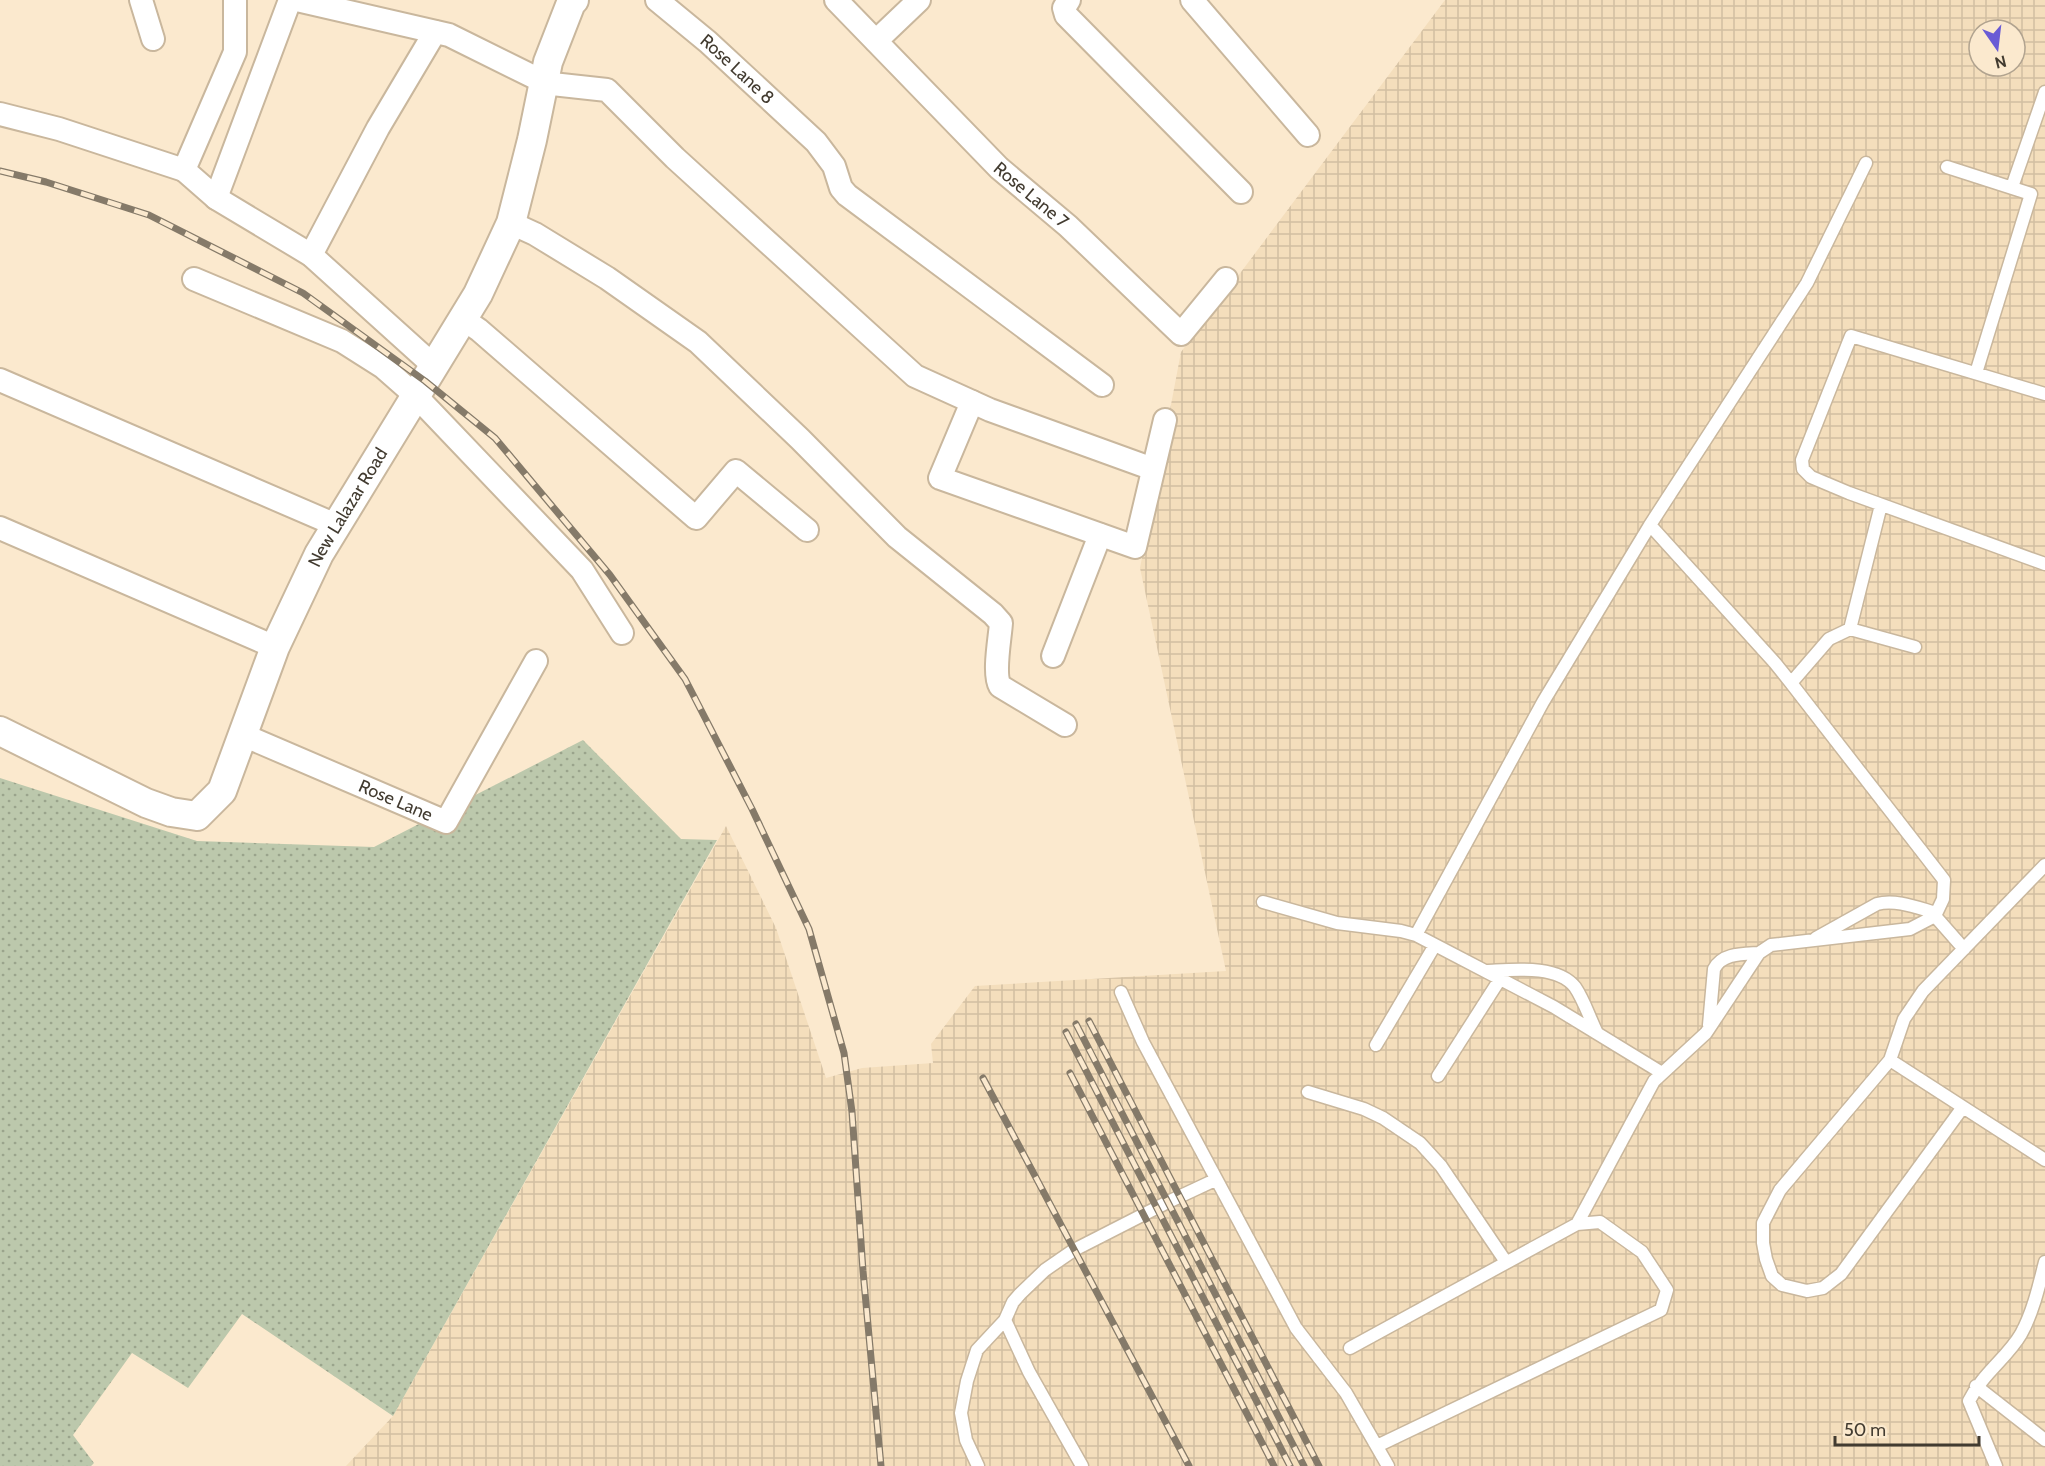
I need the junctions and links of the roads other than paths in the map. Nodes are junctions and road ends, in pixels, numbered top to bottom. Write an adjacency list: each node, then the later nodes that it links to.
1 (141, 0): 12 (street)
2 (235, 0): 20 (street)
3 (290, 0): 23 (street)
4 (297, 0): 11 (street)
5 (657, 0): 32 (street, Rose Lane 8)
6 (836, 0): 13 (street, Rose Lane 7)
7 (919, 0): 13 (street)
8 (1069, 0): 22 (street)
9 (1192, 0): 17 (street)
10 (571, 1): 14 (street, New Lalazar Road)
11 (435, 32): 14 (street); 25 (street)
12 (153, 39)
13 (876, 41): 27 (street, Rose Lane 7)
14 (543, 83): 24 (street, New Lalazar Road); 35 (street)
15 (2045, 92): 21 (lane)
16 (0, 114): 20 (street)
17 (1308, 135)
18 (1866, 163): 40 (lane)
19 (1947, 167): 21 (lane)
20 (184, 170): 23 (street)
21 (2012, 187): 30 (lane)
22 (1241, 192)
23 (216, 198): 25 (street)
24 (511, 223): 28 (street, New Lalazar Road); 52 (street)
25 (311, 255): 29 (street)
26 (194, 279): 34 (street)
27 (1226, 279)
28 (463, 319): 29 (street, New Lalazar Road); 42 (street)
29 (434, 366): 34 (street, New Lalazar Road)
30 (1976, 373): 33 (lane); 38 (lane)
31 (0, 380): 39 (street)
32 (1102, 385)
33 (2045, 394)
34 (416, 396): 39 (street, New Lalazar Road); 46 (street)
35 (972, 402): 37 (street); 43 (street)
36 (1165, 420): 37 (street)
37 (1153, 469): 43 (street)
38 (1881, 505): 44 (lane); 45 (lane)
39 (336, 525): 47 (street, New Lalazar Road)
40 (1650, 525): 51 (lane); 58 (lane)
41 (0, 528): 47 (street)
42 (807, 530)
43 (1101, 535): 49 (street)
44 (2045, 564)
45 (1850, 629): 48 (lane); 51 (lane)
46 (622, 633)
47 (275, 647): 54 (street, New Lalazar Road)
48 (1915, 647)
49 (1053, 656)
50 (536, 661): 54 (street, Rose Lane)
51 (1791, 683): 57 (lane)
52 (1065, 724)
53 (0, 731): 54 (street, New Lalazar Road)
54 (243, 735)
55 (2045, 865): 61 (lane)
56 (1263, 903): 58 (lane)
57 (1935, 914): 59 (lane); 59 (lane); 61 (lane)
58 (1416, 935): 60 (lane)
59 (1809, 941): 62 (lane)
60 (1435, 945): 63 (lane); 68 (lane)
61 (1964, 949): 69 (lane)
62 (1759, 953): 66 (lane); 66 (lane)
63 (1484, 971): 64 (lane); 67 (lane)
64 (1500, 979): 67 (lane); 71 (lane)
65 (1121, 992): 75 (lane)
66 (1709, 1029): 70 (lane)
67 (1598, 1034): 70 (lane)
68 (1376, 1045)
69 (1890, 1060): 73 (lane); 73 (lane)
70 (1662, 1073): 76 (lane)
71 (1438, 1076)
72 (1308, 1092): 77 (lane)
73 (1963, 1107): 74 (lane)
74 (2045, 1160)
75 (1215, 1180): 79 (lane); 83 (lane)
76 (1577, 1224): 77 (lane); 83 (lane)
77 (1506, 1262): 80 (lane)
78 (2045, 1262): 81 (lane)
79 (1005, 1320): 84 (lane); 85 (lane)
80 (1350, 1348)
81 (1976, 1386): 82 (lane); 87 (lane)
82 (2045, 1440)
83 (1377, 1446): 86 (lane)
84 (978, 1466)
85 (1082, 1466)
86 (1388, 1466)
87 (1996, 1466)

